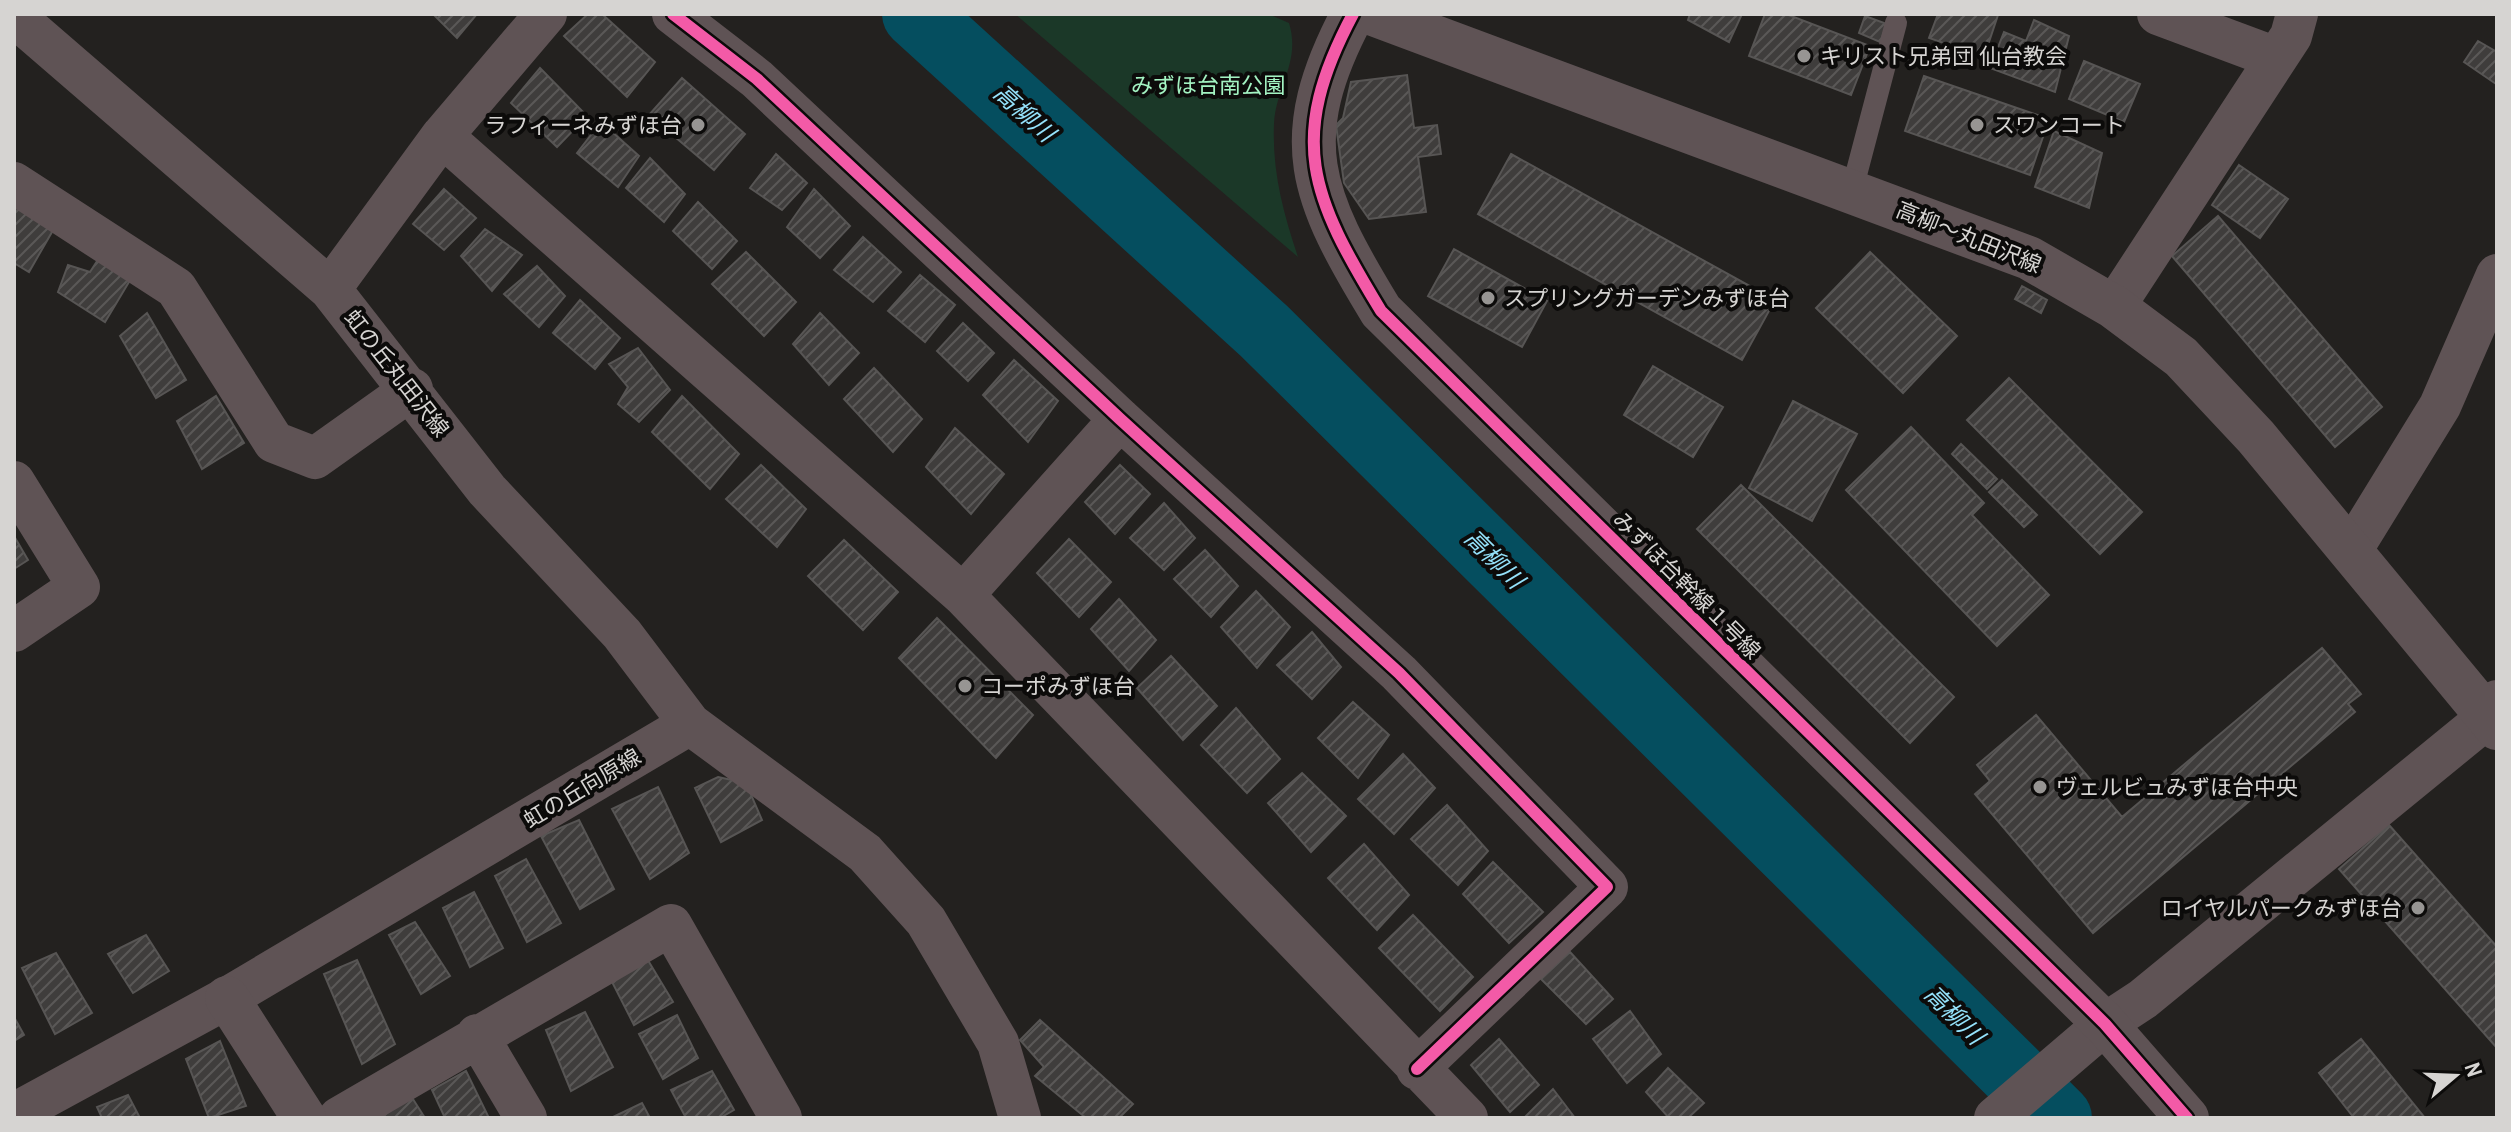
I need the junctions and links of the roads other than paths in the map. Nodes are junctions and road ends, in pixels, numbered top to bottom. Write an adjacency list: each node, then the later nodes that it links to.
1 (546, 14): 10 (street, 虹の丘丸田沢線)
2 (673, 14): 17 (street)
3 (1353, 14): 25 (street, みずほ台幹線１号線)
4 (1373, 14): 12 (street, 高柳～丸田沢線)
5 (2158, 14): 9 (street)
6 (2297, 14): 9 (street)
7 (14, 16): 14 (street)
8 (1896, 23): 12 (lane)
9 (2276, 58): 15 (street)
10 (442, 136): 14 (street, 虹の丘丸田沢線); 20 (street)
11 (14, 183): 16 (street)
12 (1852, 190): 15 (street, 高柳～丸田沢線)
13 (2497, 275): 19 (street)
14 (330, 289): 16 (street, 虹の丘丸田沢線)
15 (2114, 307): 19 (street, 高柳～丸田沢線)
16 (412, 389): 23 (street, 虹の丘丸田沢線)
17 (1120, 419): 20 (street); 27 (street)
18 (14, 482): 21 (street)
19 (2352, 549): 22 (street, 高柳～丸田沢線)
20 (963, 595): 27 (street)
21 (14, 631)
22 (2494, 715): 25 (street)
23 (690, 724): 24 (street, 虹の丘向原線); 33 (street)
24 (227, 998): 28 (street, 虹の丘向原線); 29 (street)
25 (2105, 1024): 35 (street); 36 (street, みずほ台幹線１号線)
26 (477, 1035): 30 (street); 31 (street); 32 (street)
27 (1417, 1069): 34 (street)
28 (14, 1114)
29 (304, 1118)
30 (339, 1118)
31 (526, 1118)
32 (781, 1118)
33 (1020, 1118)
34 (1467, 1118)
35 (1995, 1118)
36 (2187, 1118)

